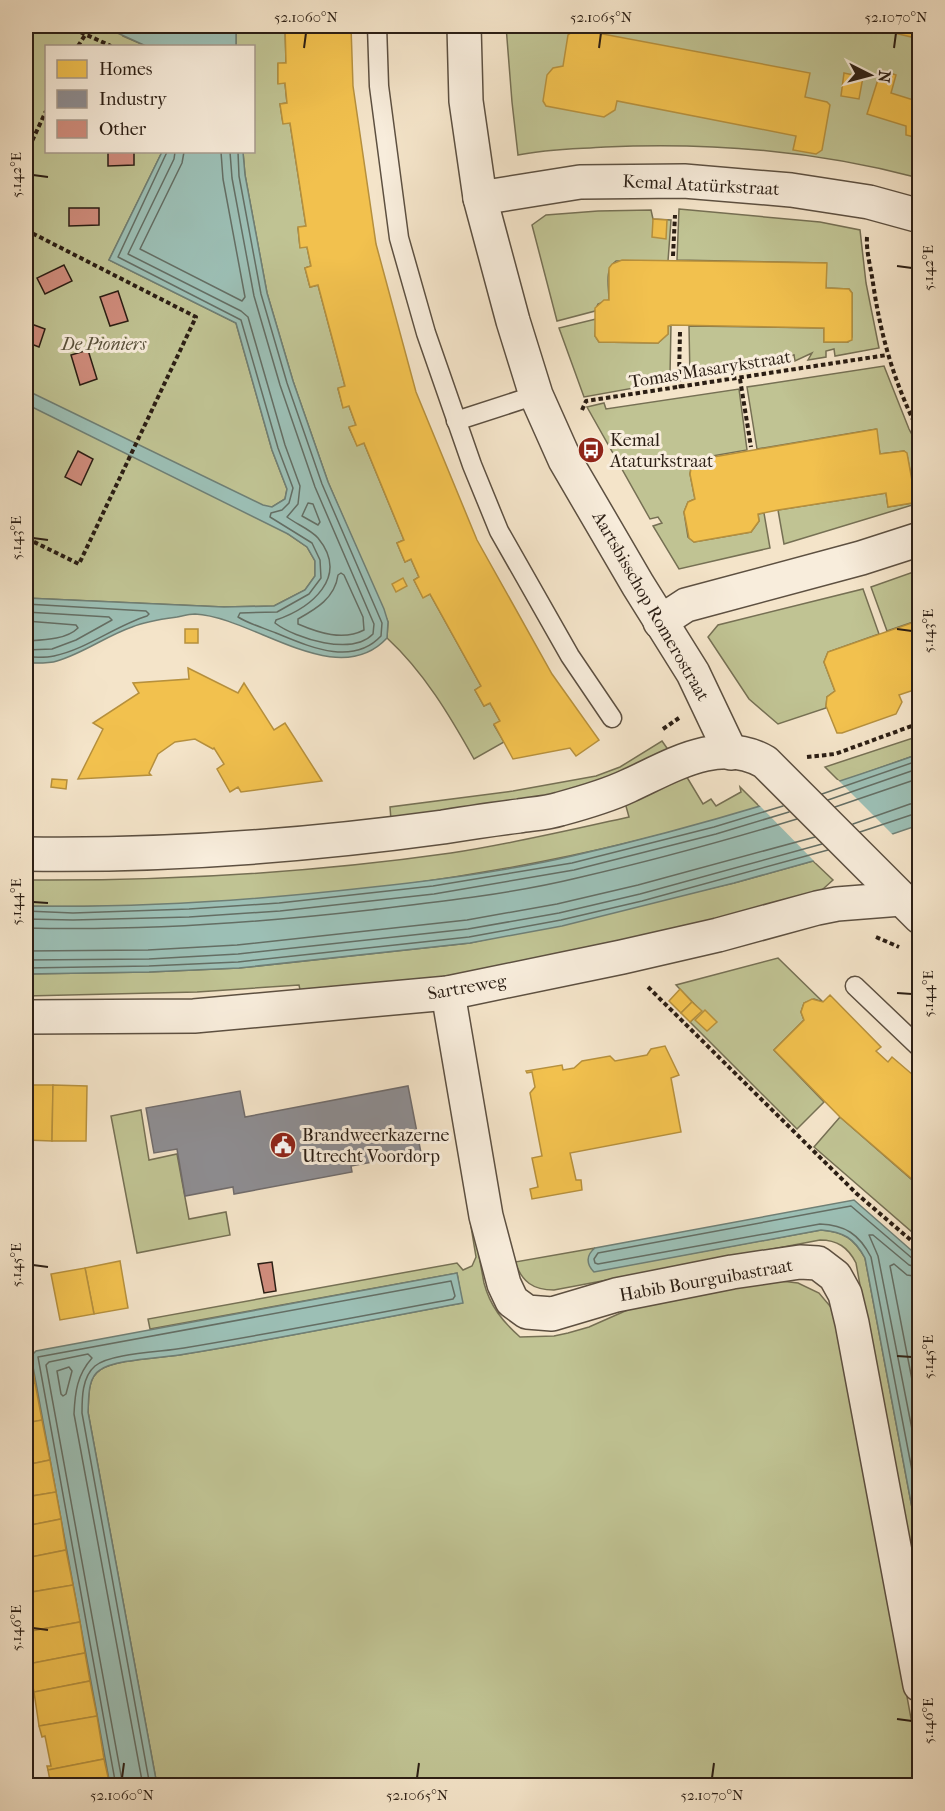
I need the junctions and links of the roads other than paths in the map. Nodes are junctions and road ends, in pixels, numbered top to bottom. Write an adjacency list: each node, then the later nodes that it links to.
1 (377, 26): 6 (lane)
2 (464, 26): 3 (street, Aartsbisschop Romerostraat)
3 (480, 198): 4 (street, Kemal Atatürkstraat); 5 (street, Aartsbisschop Romerostraat)
4 (920, 216)
5 (536, 394): 6 (lane); 8 (street, Aartsbisschop Romerostraat)
6 (456, 421): 9 (lane)
7 (920, 540): 8 (street)
8 (660, 621): 10 (street, Aartsbisschop Romerostraat)
9 (612, 718)
10 (731, 753): 11 (street); 12 (street)
11 (26, 854)
12 (910, 908): 14 (street, Sartreweg)
13 (855, 986): 18 (lane)
14 (448, 993): 16 (street, Sartreweg); 19 (street, Habib Bourguibastraat)
15 (26, 1003): 16 (street)
16 (288, 1008): 17 (street, Sartreweg)
17 (26, 1017)
18 (920, 1048)
19 (920, 1685)

